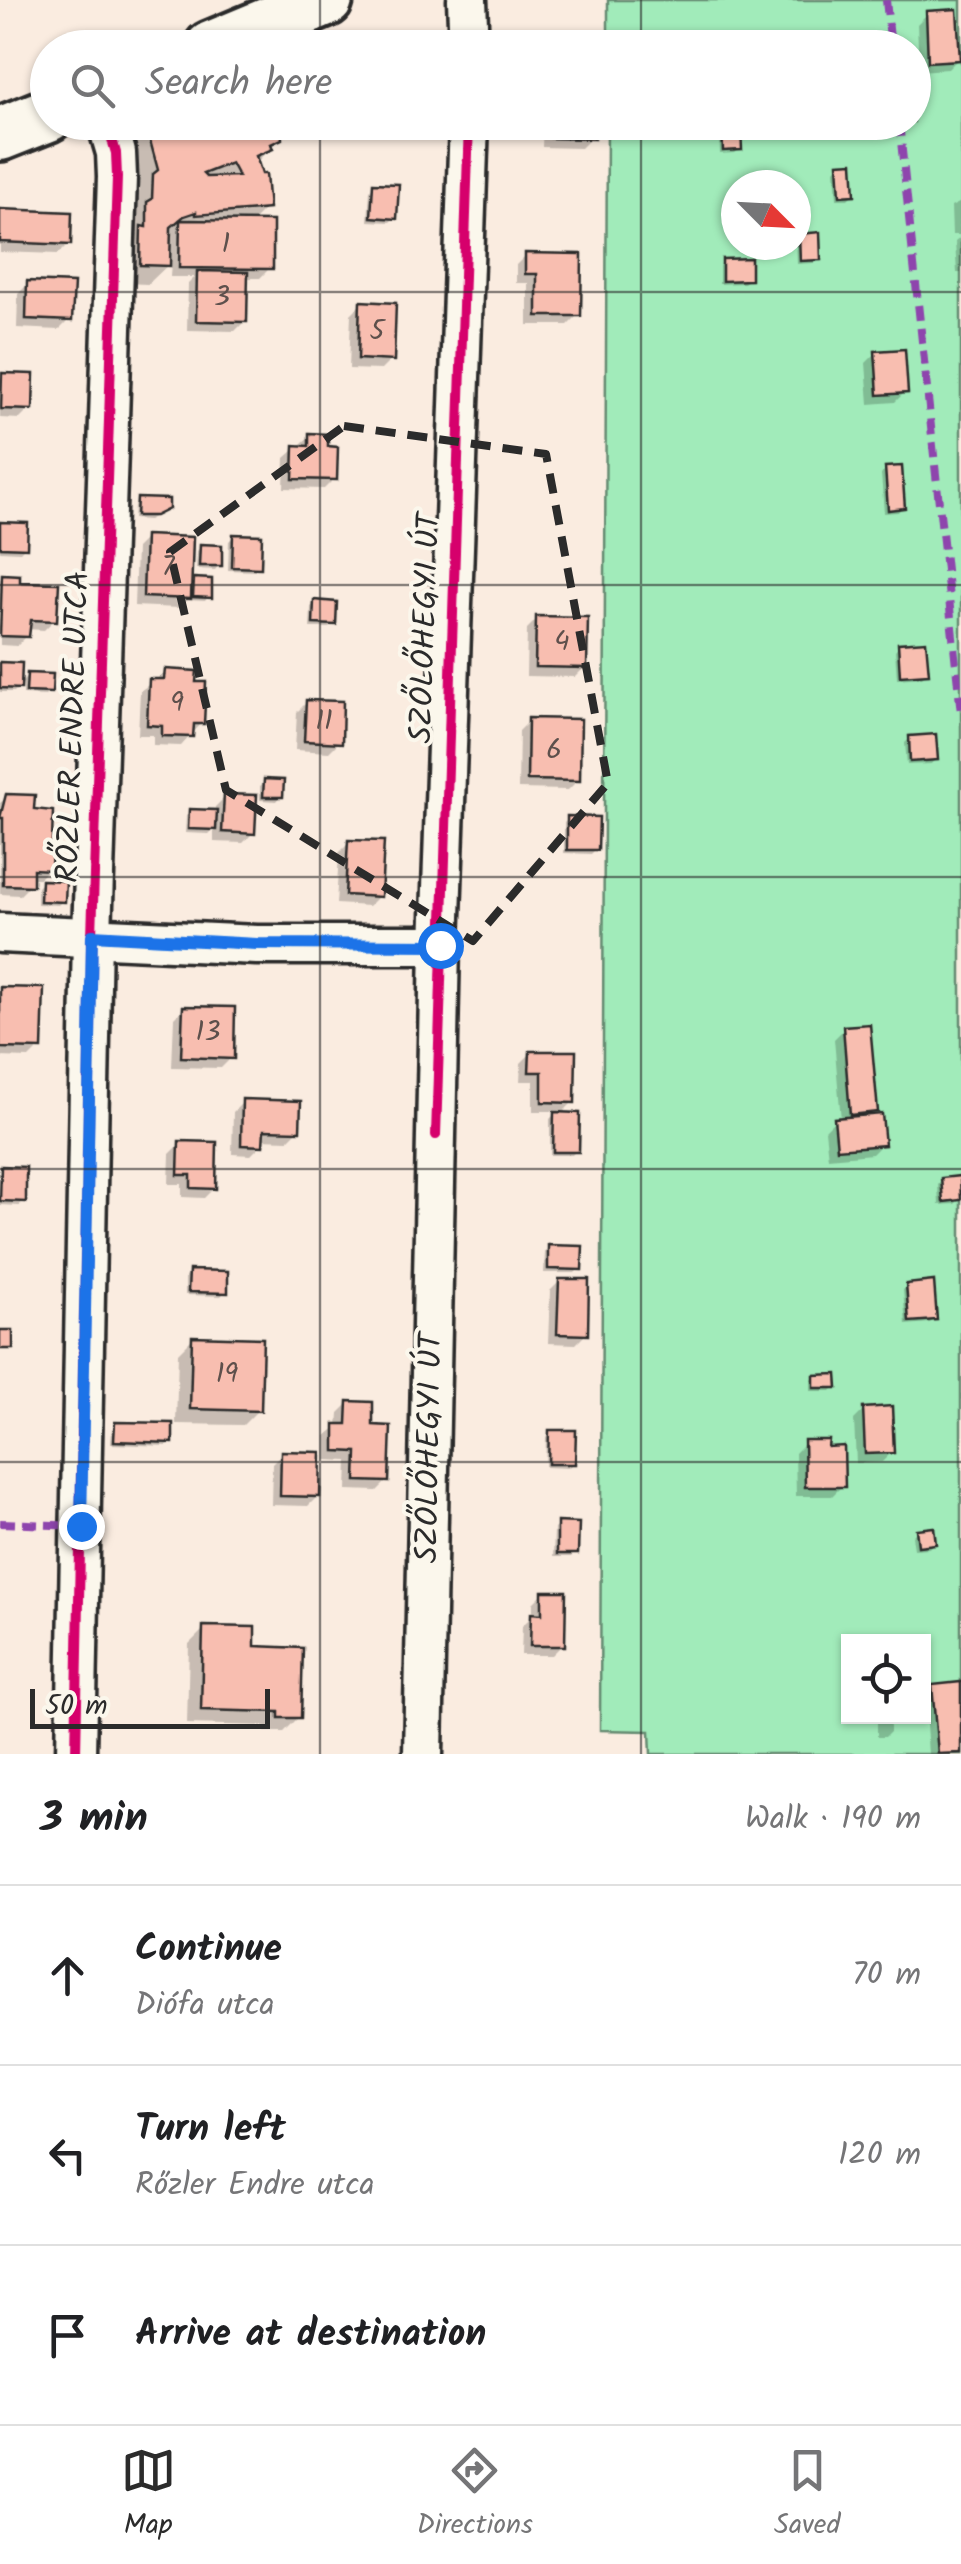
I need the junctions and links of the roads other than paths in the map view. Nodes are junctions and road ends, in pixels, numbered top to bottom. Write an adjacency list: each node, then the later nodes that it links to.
1 (326, 0): 3 (main road)
2 (467, 0): 4 (street)
3 (254, 30)
4 (468, 30)
5 (30, 122): 6 (main road)
6 (0, 134)
7 (112, 140): 10 (street, RŐZLER ENDRE UTCA)
8 (468, 140): 11 (street, SZŐLŐHEGYI ÚT)
9 (0, 933): 10 (street)
10 (92, 935): 11 (street); 12 (street, RŐZLER ENDRE UTCA)
11 (440, 945): 13 (street, SZŐLŐHEGYI ÚT)
12 (76, 1754)
13 (424, 1754)

